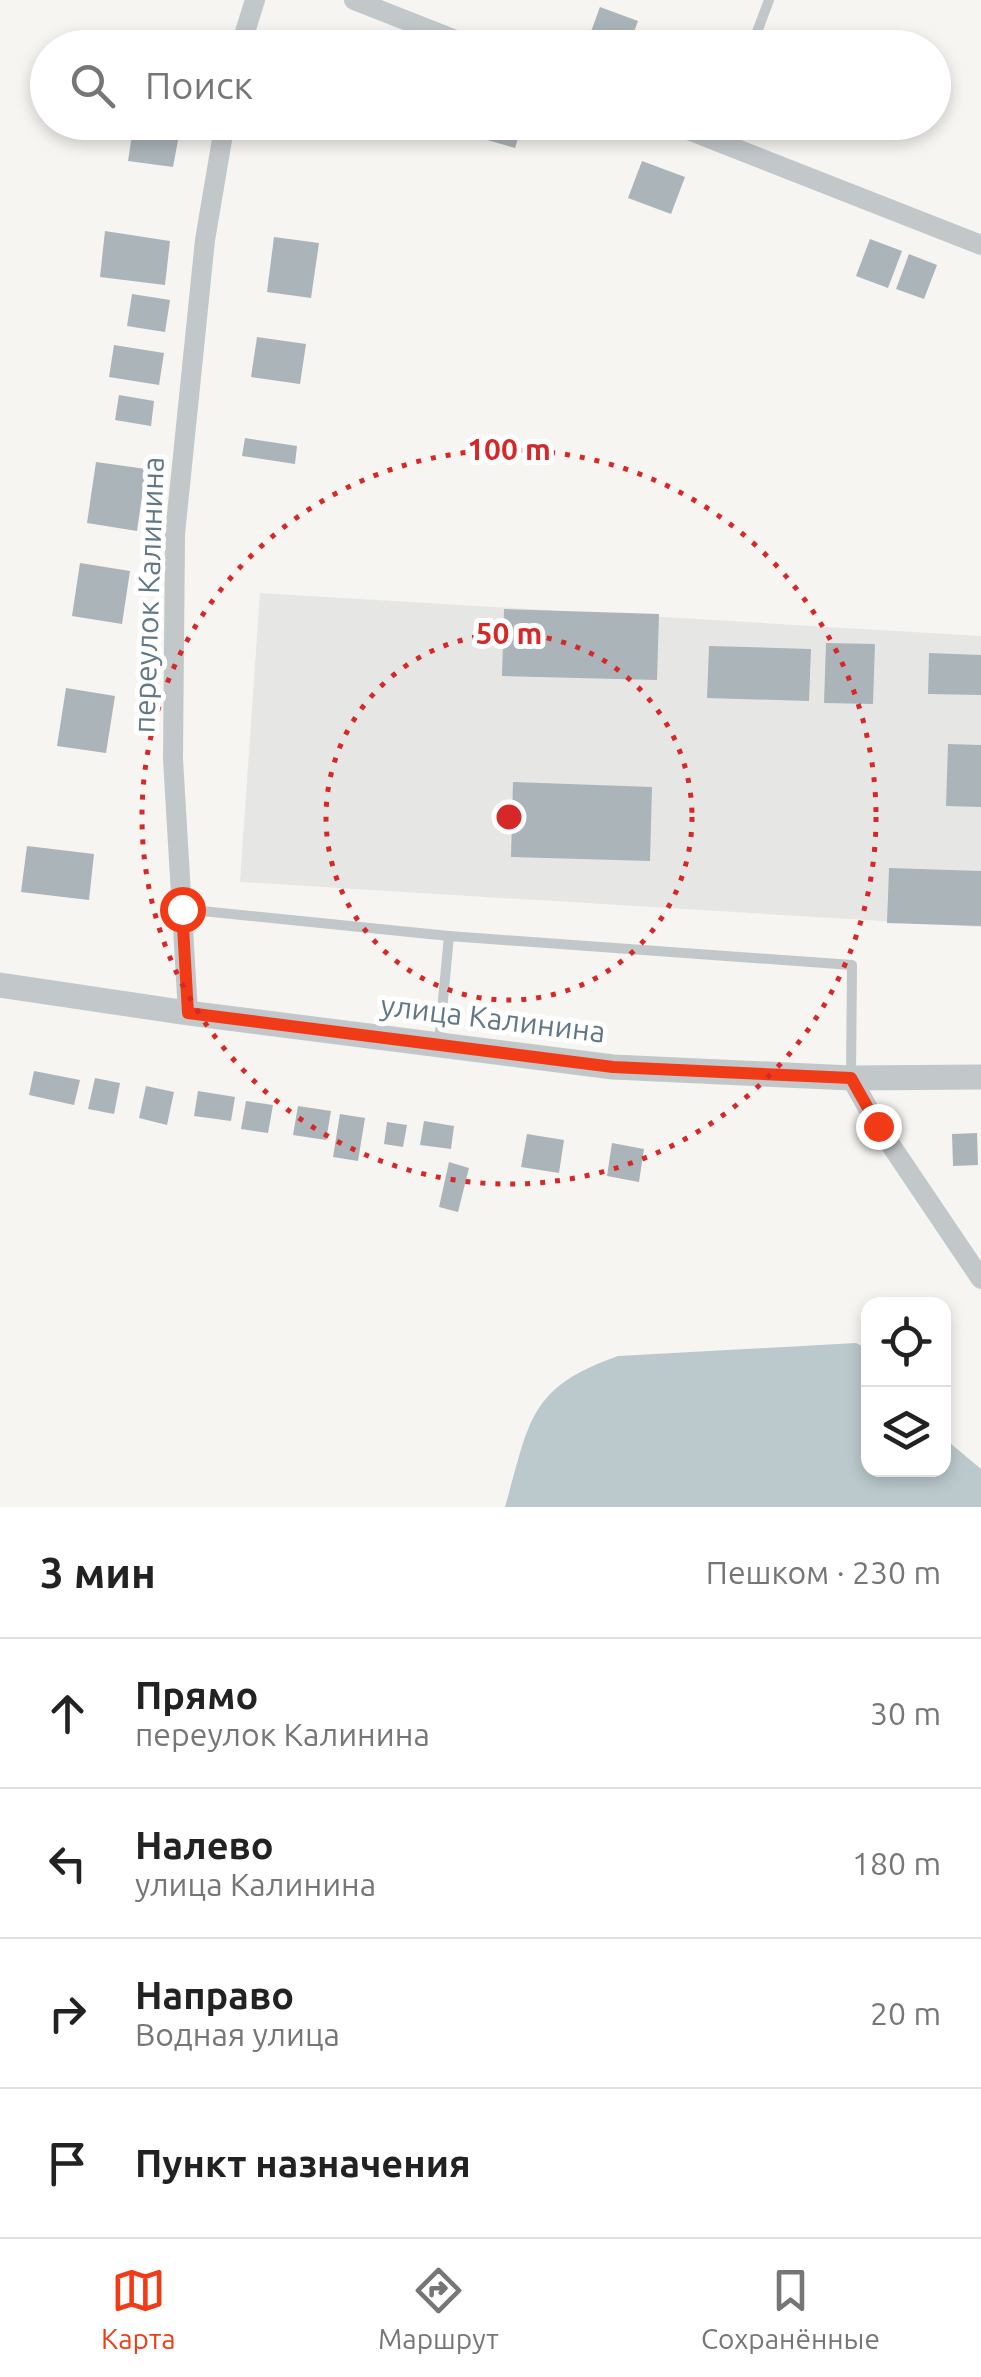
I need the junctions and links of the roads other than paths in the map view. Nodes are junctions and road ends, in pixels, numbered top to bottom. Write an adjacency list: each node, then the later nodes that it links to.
1 (255, 0): 4 (street)
2 (354, 0): 5 (street)
3 (768, 0): 6 (lane)
4 (246, 30)
5 (430, 30)
6 (757, 30)
7 (221, 140): 10 (street, переулок Калинина)
8 (738, 140): 9 (street)
9 (981, 245)
10 (182, 909): 11 (lane); 13 (street, переулок Калинина)
11 (448, 936): 14 (lane); 15 (lane)
12 (0, 985): 13 (street, улица Калинина)
13 (188, 1013): 14 (street, улица Калинина)
14 (439, 1045): 15 (street, улица Калинина)
15 (851, 1078): 16 (street, улица Калинина); 17 (street)
16 (981, 1078)
17 (981, 1279)

